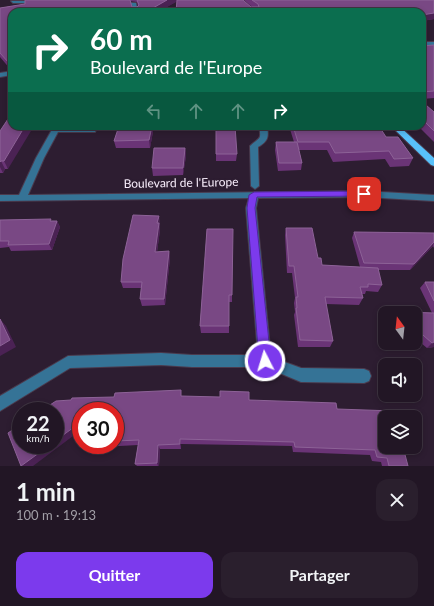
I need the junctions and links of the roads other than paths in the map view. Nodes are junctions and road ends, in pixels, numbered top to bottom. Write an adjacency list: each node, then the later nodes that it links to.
1 (15, 1): 2 (street)
2 (45, 2)
3 (114, 2): 4 (street)
4 (135, 8)
5 (56, 130): 11 (street)
6 (264, 130): 9 (street)
7 (399, 130): 8 (main road)
8 (434, 163)
9 (254, 190): 11 (street, Boulevard de l'Europe); 12 (street, Boulevard de l'Europe); 13 (street)
10 (0, 198): 11 (street, Boulevard de l'Europe)
11 (22, 198)
12 (434, 198)
13 (265, 361): 14 (street); 15 (street)
14 (364, 376)
15 (0, 404)

